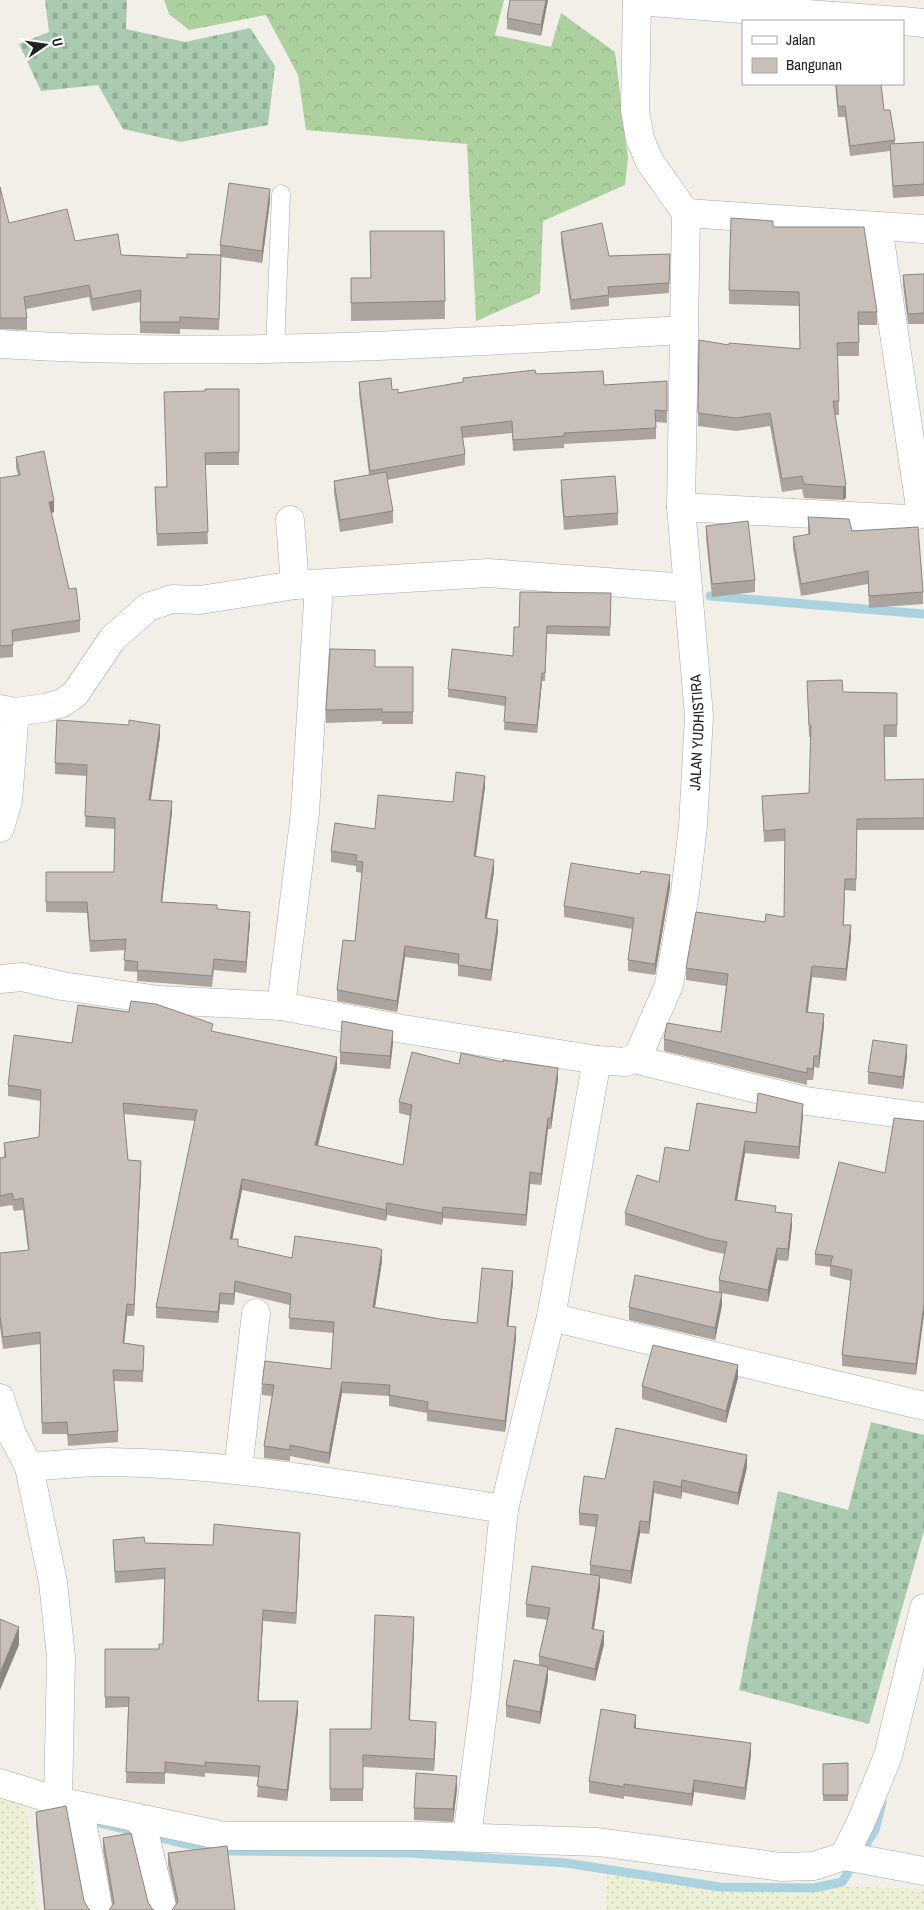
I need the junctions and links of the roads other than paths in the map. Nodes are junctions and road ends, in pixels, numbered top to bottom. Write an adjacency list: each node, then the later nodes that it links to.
1 (638, 1): 2 (street); 6 (street)
2 (888, 20)
3 (904, 21): 4 (street)
4 (924, 23)
5 (282, 194): 11 (lane)
6 (686, 213): 7 (street); 9 (street, JALAN YUDHISTIRA)
7 (878, 226): 8 (street); 12 (street)
8 (924, 229)
9 (683, 330): 11 (street); 12 (street, JALAN YUDHISTIRA)
10 (0, 344): 11 (street)
11 (275, 350)
12 (681, 507): 15 (street, JALAN YUDHISTIRA)
13 (290, 520): 14 (street)
14 (307, 584): 15 (street); 16 (street); 19 (street)
15 (687, 588): 21 (street, JALAN YUDHISTIRA)
16 (8, 711): 17 (street)
17 (0, 828)
18 (0, 979): 19 (street)
19 (281, 1006): 20 (street)
20 (597, 1060): 21 (street); 24 (street)
21 (633, 1060): 22 (street)
22 (924, 1117)
23 (256, 1313): 28 (street)
24 (551, 1317): 26 (street); 29 (street)
25 (0, 1398): 27 (street)
26 (924, 1406)
27 (29, 1467): 28 (street); 32 (street)
28 (238, 1470): 29 (street)
29 (504, 1509): 34 (street)
30 (924, 1608): 35 (street)
31 (0, 1783): 32 (street)
32 (68, 1804): 33 (street); 37 (street)
33 (140, 1818): 34 (street); 38 (street)
34 (467, 1837): 35 (street)
35 (844, 1856): 36 (street)
36 (924, 1871)
37 (99, 1910)
38 (163, 1910)

